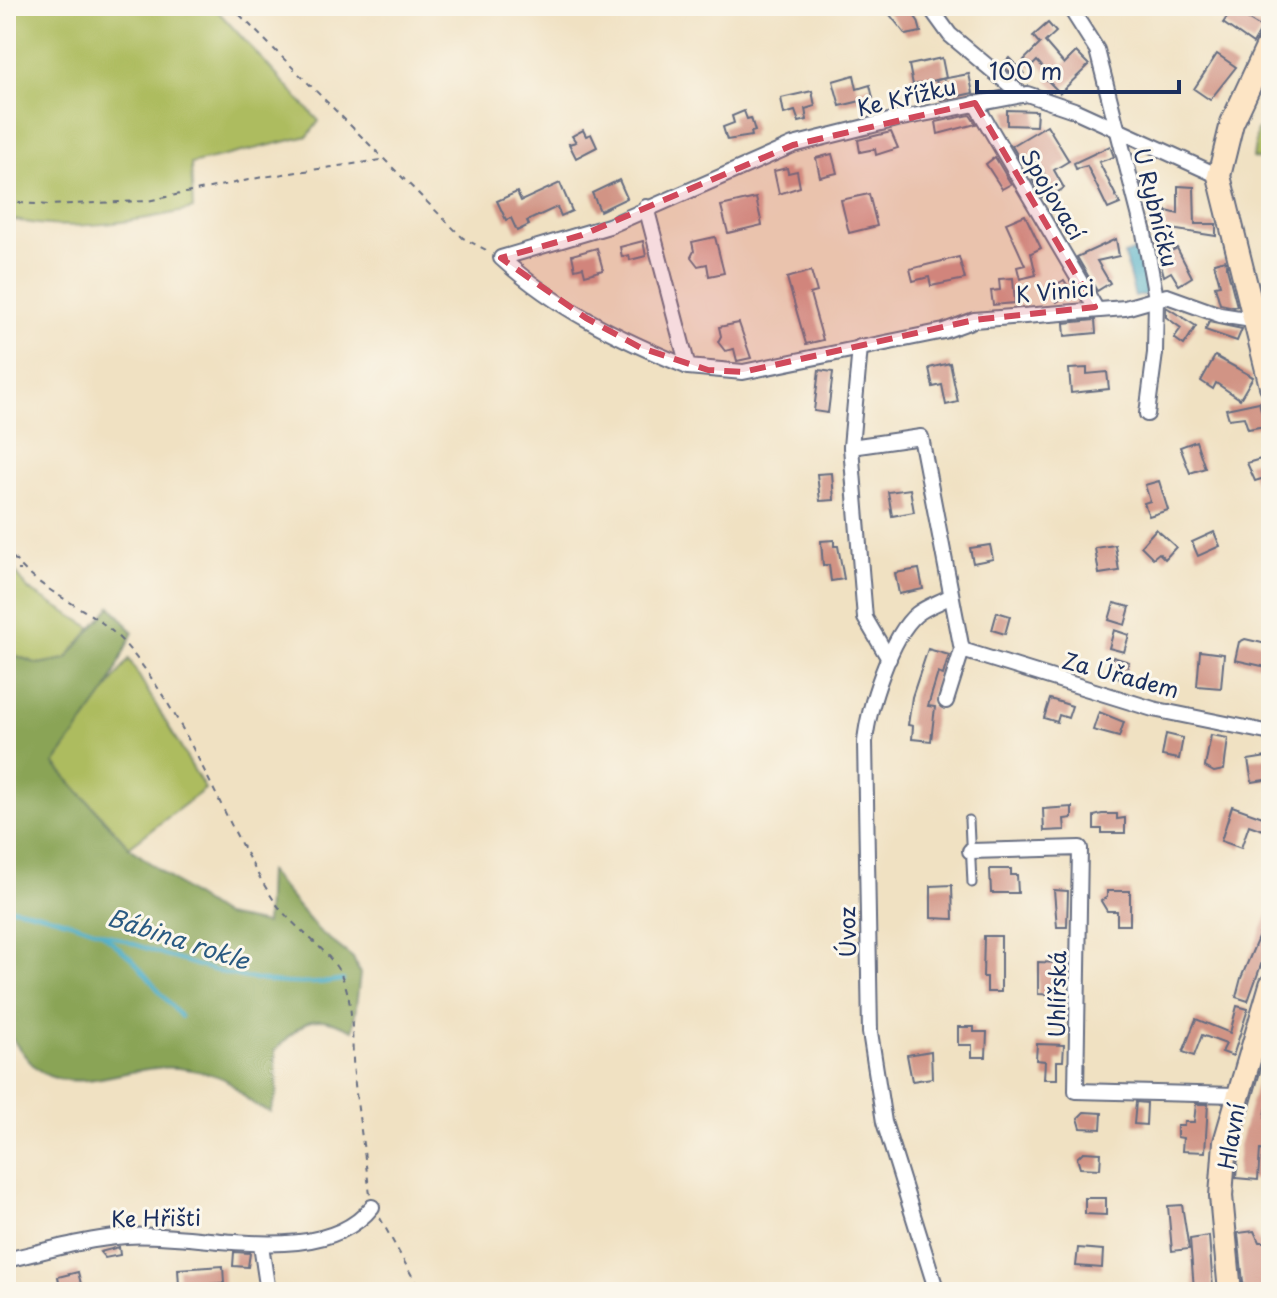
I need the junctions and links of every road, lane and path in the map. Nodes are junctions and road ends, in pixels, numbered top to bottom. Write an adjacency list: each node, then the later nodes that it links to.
1 (231, 6): 8 (path)
2 (929, 6): 5 (street)
3 (1069, 6): 7 (street, U Rybníčku)
4 (1271, 39): 9 (street)
5 (1022, 95): 6 (street, Ke Křížku); 7 (street, Ke Křížku)
6 (975, 103): 11 (street, Ke Křížku); 14 (street, Spojovací)
7 (1114, 127): 9 (street, Ke Křížku); 13 (street, U Rybníčku)
8 (381, 160): 10 (path); 12 (path)
9 (1219, 176): 15 (street)
10 (6, 202)
11 (646, 207): 12 (street, Ke Křížku); 17 (street)
12 (501, 258): 17 (street)
13 (1156, 298): 14 (street, K Vinici); 15 (street, K Vinici); 19 (street, U Rybníčku)
14 (1095, 307): 16 (street, K Vinici)
15 (1252, 320): 18 (street)
16 (860, 347): 17 (street); 20 (street)
17 (688, 367)
18 (1271, 386)
19 (1147, 414)
20 (851, 447): 24 (street); 26 (street)
21 (6, 548): 22 (path)
22 (21, 569): 23 (path); 34 (path)
23 (6, 570)
24 (951, 596): 25 (street); 26 (street, Úvoz)
25 (962, 650): 27 (street); 28 (street, Za Úřadem)
26 (889, 659): 39 (street, Úvoz)
27 (946, 701)
28 (1271, 733)
29 (969, 820): 30 (lane)
30 (970, 851): 31 (lane); 33 (street, Uhlířská)
31 (972, 883)
32 (1271, 985): 33 (street, Hlavní)
33 (1236, 1095): 40 (street, Hlavní)
34 (372, 1207): 35 (street, Ke Hřišti); 38 (path)
35 (261, 1245): 36 (street, Ke Hřišti); 37 (street)
36 (6, 1260)
37 (268, 1292)
38 (421, 1292)
39 (937, 1292)
40 (1230, 1292)

